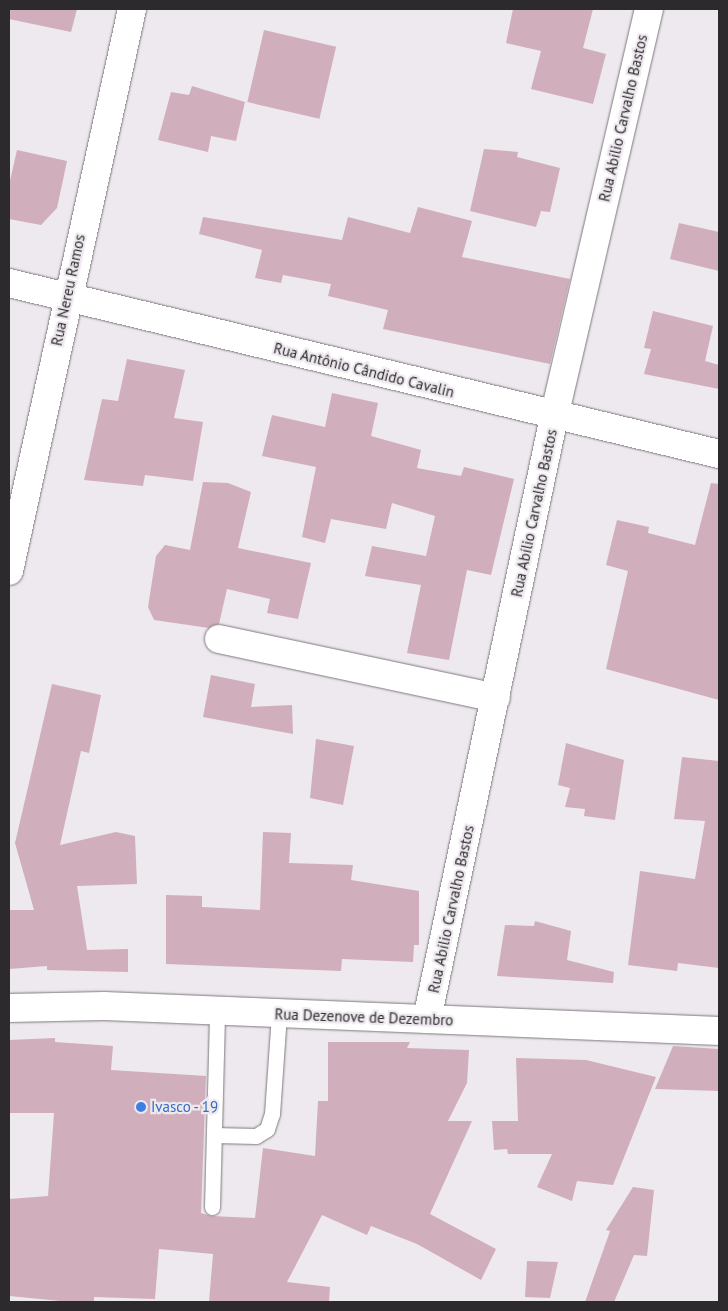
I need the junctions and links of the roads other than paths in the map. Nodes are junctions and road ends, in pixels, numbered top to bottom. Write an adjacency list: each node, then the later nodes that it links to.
1 (132, 9): 4 (street, Rua Nereu Ramos)
2 (649, 9): 5 (street, Rua Abílio Carvalho Bastos)
3 (9, 283): 4 (street, Rua Antônio Cândido Cavalin)
4 (66, 297): 5 (street, Rua Antônio Cândido Cavalin); 7 (street, Rua Nereu Ramos)
5 (554, 417): 6 (street, Rua Antônio Cândido Cavalin); 9 (street, Rua Abílio Carvalho Bastos)
6 (719, 454)
7 (9, 571)
8 (219, 639): 9 (street)
9 (496, 698): 13 (street, Rua Abílio Carvalho Bastos)
10 (9, 1008): 11 (street, Rua Dezenove de Dezembro)
11 (217, 1011): 12 (street, Rua Dezenove de Dezembro); 15 (lane)
12 (279, 1014): 13 (street, Rua Dezenove de Dezembro); 15 (lane)
13 (427, 1019): 14 (street, Rua Dezenove de Dezembro)
14 (719, 1031)
15 (214, 1134): 16 (lane)
16 (212, 1207)

